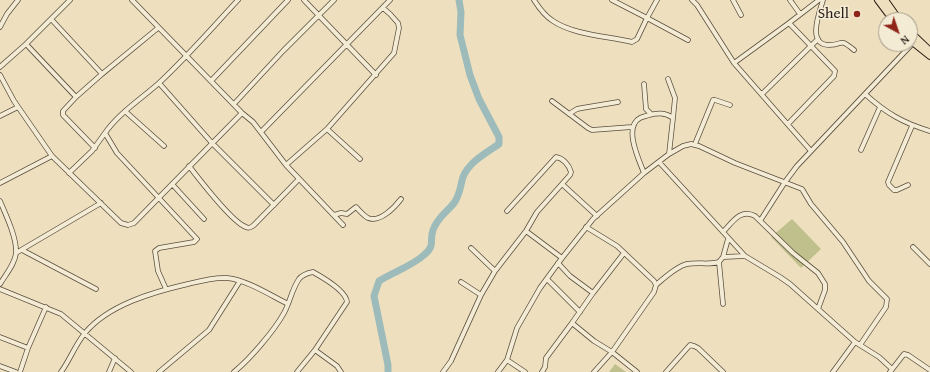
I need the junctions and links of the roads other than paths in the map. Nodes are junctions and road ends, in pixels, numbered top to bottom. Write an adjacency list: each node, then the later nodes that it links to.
1 (17, 0): 30 (street)
2 (70, 0): 28 (street)
3 (132, 0): 20 (street)
4 (140, 0): 20 (street)
5 (238, 0): 42 (street)
6 (288, 0): 50 (street)
7 (304, 0): 25 (street)
8 (334, 0): 25 (street)
9 (390, 0): 21 (street)
10 (534, 0): 27 (street)
11 (612, 0): 27 (street)
12 (657, 0): 27 (street)
13 (692, 0): 44 (street)
14 (733, 0): 26 (street)
15 (790, 0): 24 (street)
16 (819, 0): 24 (street)
17 (823, 0): 32 (street)
18 (878, 0): 22 (highway)
19 (885, 0): 23 (highway)
20 (136, 4): 31 (street)
21 (383, 8): 35 (street); 48 (street)
22 (887, 12)
23 (893, 12)
24 (800, 14): 29 (street)
25 (318, 15): 35 (street); 58 (street)
26 (741, 15)
27 (647, 18): 33 (street)
28 (51, 20): 34 (street); 47 (street)
29 (790, 23): 38 (street); 44 (street)
30 (0, 27)
31 (158, 28): 42 (street); 47 (street)
32 (818, 39): 38 (street); 39 (street)
33 (688, 40)
34 (26, 44): 45 (street); 55 (street)
35 (347, 44): 48 (street); 73 (street)
36 (918, 44): 40 (highway)
37 (918, 45): 43 (highway)
38 (811, 46): 53 (street); 68 (street)
39 (854, 50)
40 (930, 51)
41 (903, 52): 54 (street)
42 (186, 56): 50 (street); 51 (street)
43 (930, 56)
44 (734, 63): 53 (street)
45 (0, 67)
46 (0, 74): 60 (street)
47 (102, 74): 55 (street)
48 (376, 75): 71 (street)
49 (668, 79): 67 (street)
50 (211, 81): 58 (street)
51 (159, 83): 62 (street); 75 (street)
52 (644, 84): 65 (street)
53 (762, 94): 68 (street)
54 (865, 94): 61 (street); 80 (street)
55 (76, 97): 78 (street)
56 (552, 101): 64 (street)
57 (618, 102): 64 (street)
58 (234, 104): 63 (street)
59 (730, 105): 76 (street)
60 (18, 107): 66 (street); 82 (street)
61 (880, 107): 69 (street); 79 (street)
62 (126, 112): 74 (street); 77 (street)
63 (242, 113): 73 (street); 75 (street)
64 (570, 114): 70 (street)
65 (651, 114): 67 (street); 70 (street)
66 (0, 116)
67 (672, 118): 81 (street)
68 (788, 124): 80 (street)
69 (912, 126): 72 (street); 94 (street)
70 (632, 127): 88 (street)
71 (327, 129): 83 (street); 85 (street)
72 (930, 131)
73 (262, 132): 85 (street)
74 (105, 133): 78 (street); 95 (street)
75 (212, 143): 86 (street); 99 (street)
76 (695, 144): 81 (street); 90 (street)
77 (164, 146)
78 (95, 148): 87 (street)
79 (861, 150)
80 (811, 151): 90 (street)
81 (670, 154): 84 (street)
82 (52, 156): 87 (street); 91 (street)
83 (360, 159)
84 (659, 162): 88 (street); 108 (street)
85 (286, 165): 89 (street)
86 (189, 166): 92 (street); 99 (street)
87 (69, 173): 98 (street)
88 (644, 173): 102 (street)
89 (300, 179): 99 (street); 101 (street)
90 (785, 182): 104 (street); 140 (street)
91 (0, 183)
92 (172, 184): 95 (street); 103 (street)
93 (562, 184): 100 (street); 102 (street); 107 (street)
94 (908, 185)
95 (158, 198): 98 (street); 129 (street)
96 (401, 199): 101 (street)
97 (0, 201): 114 (street)
98 (101, 203): 112 (street)
99 (274, 204)
100 (507, 211)
101 (334, 215): 105 (street)
102 (596, 216): 106 (street)
103 (204, 219)
104 (760, 221): 108 (street); 135 (street)
105 (343, 225)
106 (586, 228): 113 (street); 117 (street)
107 (526, 230): 117 (street); 121 (street)
108 (723, 232): 109 (street)
109 (728, 238): 115 (street); 116 (street)
110 (913, 246): 120 (street)
111 (471, 248): 121 (street)
112 (22, 250): 114 (street); 128 (street)
113 (624, 252): 126 (street); 130 (street)
114 (16, 253): 125 (street)
115 (745, 256): 116 (street); 135 (street)
116 (722, 257): 118 (street)
117 (562, 258): 119 (street)
118 (719, 262): 126 (street); 133 (street)
119 (558, 263): 122 (street); 130 (street)
120 (930, 264)
121 (496, 270): 131 (street)
122 (547, 279): 136 (street); 145 (street)
123 (240, 281): 129 (street); 132 (street); 154 (street)
124 (461, 282): 131 (street)
125 (0, 284)
126 (656, 285): 143 (street)
127 (0, 289): 134 (street)
128 (96, 290)
129 (166, 290): 138 (street)
130 (593, 293): 136 (street)
131 (481, 295): 158 (street)
132 (288, 304): 142 (street); 155 (street)
133 (723, 304)
134 (46, 306): 138 (street); 141 (street)
135 (818, 309): 140 (street)
136 (580, 312): 137 (street)
137 (572, 323): 143 (street); 161 (street)
138 (85, 333): 144 (street); 151 (street)
139 (0, 337): 141 (street)
140 (858, 344): 148 (street); 166 (street)
141 (28, 348): 150 (street)
142 (315, 350): 156 (street); 157 (street)
143 (612, 352): 162 (street); 163 (street)
144 (115, 358): 152 (street); 153 (street)
145 (507, 360): 159 (street); 160 (street)
146 (0, 366): 149 (street)
147 (930, 370): 148 (street)
148 (891, 371)
149 (16, 372)
150 (20, 372)
151 (60, 372)
152 (109, 372)
153 (131, 372)
154 (159, 372)
155 (234, 372)
156 (297, 372)
157 (341, 372)
158 (444, 372)
159 (498, 372)
160 (525, 372)
161 (542, 372)
162 (594, 372)
163 (637, 372)
164 (666, 372): 165 (street)
165 (723, 372)
166 (832, 372)

